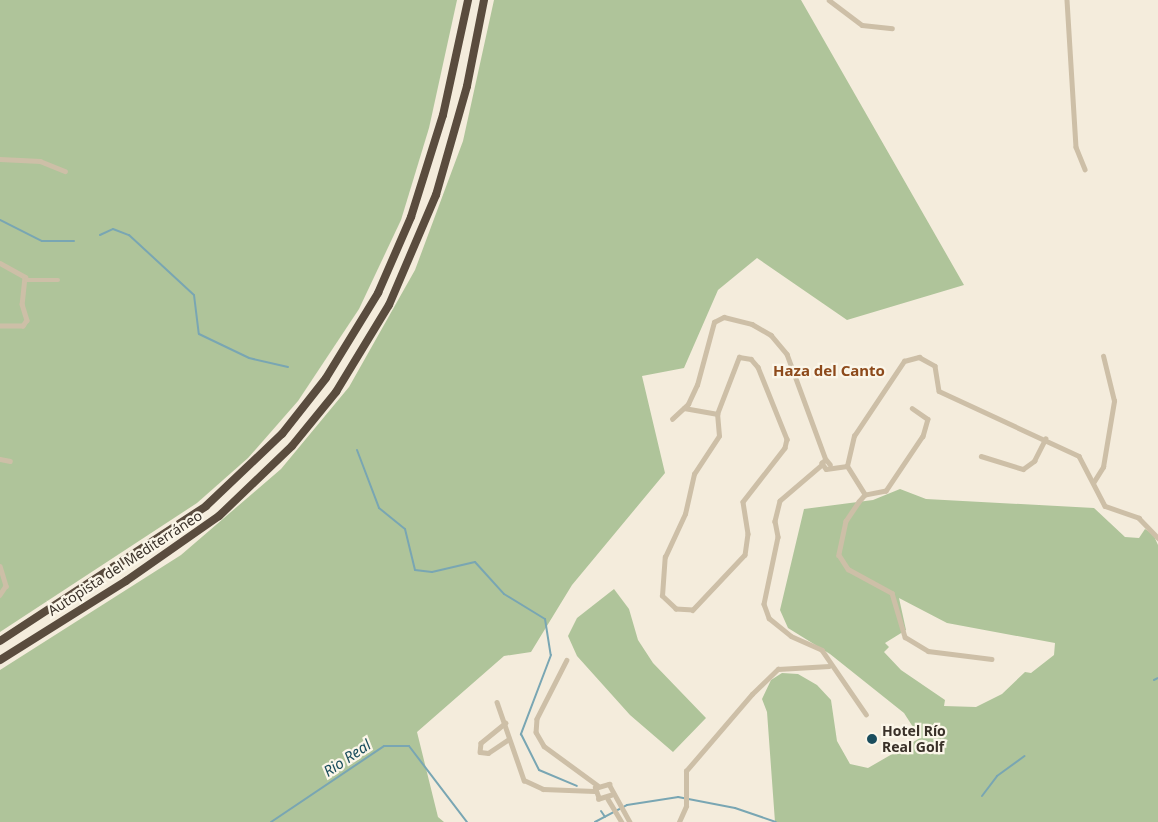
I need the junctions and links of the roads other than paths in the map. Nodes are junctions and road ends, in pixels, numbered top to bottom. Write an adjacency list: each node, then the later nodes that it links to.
1 (463, 0): 9 (highway)
2 (468, 0): 9 (highway, Autopista del Mediterráneo)
3 (484, 0): 8 (highway, Autopista del Mediterráneo)
4 (489, 0): 8 (highway)
5 (829, 0): 7 (street)
6 (1067, 0): 11 (street)
7 (892, 28)
8 (466, 86): 37 (highway, Autopista del Mediterráneo)
9 (443, 115): 35 (highway, Autopista del Mediterráneo)
10 (0, 159): 12 (street)
11 (1084, 169)
12 (65, 171)
13 (0, 263): 14 (street)
14 (26, 280): 15 (street); 16 (street)
15 (58, 280)
16 (0, 326)
17 (1103, 356): 30 (street)
18 (684, 408): 20 (street); 21 (street); 25 (street)
19 (912, 408): 31 (street)
20 (717, 414): 20 (street)
21 (672, 419)
22 (1045, 438): 23 (street); 29 (street); 30 (street)
23 (981, 456)
24 (0, 459): 26 (street)
25 (826, 460): 27 (street); 28 (street)
26 (10, 461)
27 (822, 465): 28 (street); 39 (street)
28 (830, 466): 29 (street)
29 (847, 466): 31 (street)
30 (1093, 483): 32 (street)
31 (864, 495): 36 (street)
32 (1158, 538)
33 (0, 566): 34 (street)
34 (0, 595)
35 (0, 641)
36 (990, 659)
37 (0, 660)
38 (567, 660): 44 (street)
39 (829, 666): 41 (street); 49 (street)
40 (497, 702): 42 (street)
41 (866, 714)
42 (506, 723): 43 (street); 43 (street)
43 (509, 739): 45 (street)
44 (597, 785): 45 (street); 46 (street)
45 (594, 791): 46 (street)
46 (610, 797): 47 (street); 48 (street)
47 (622, 821)
48 (630, 822)
49 (679, 822)

